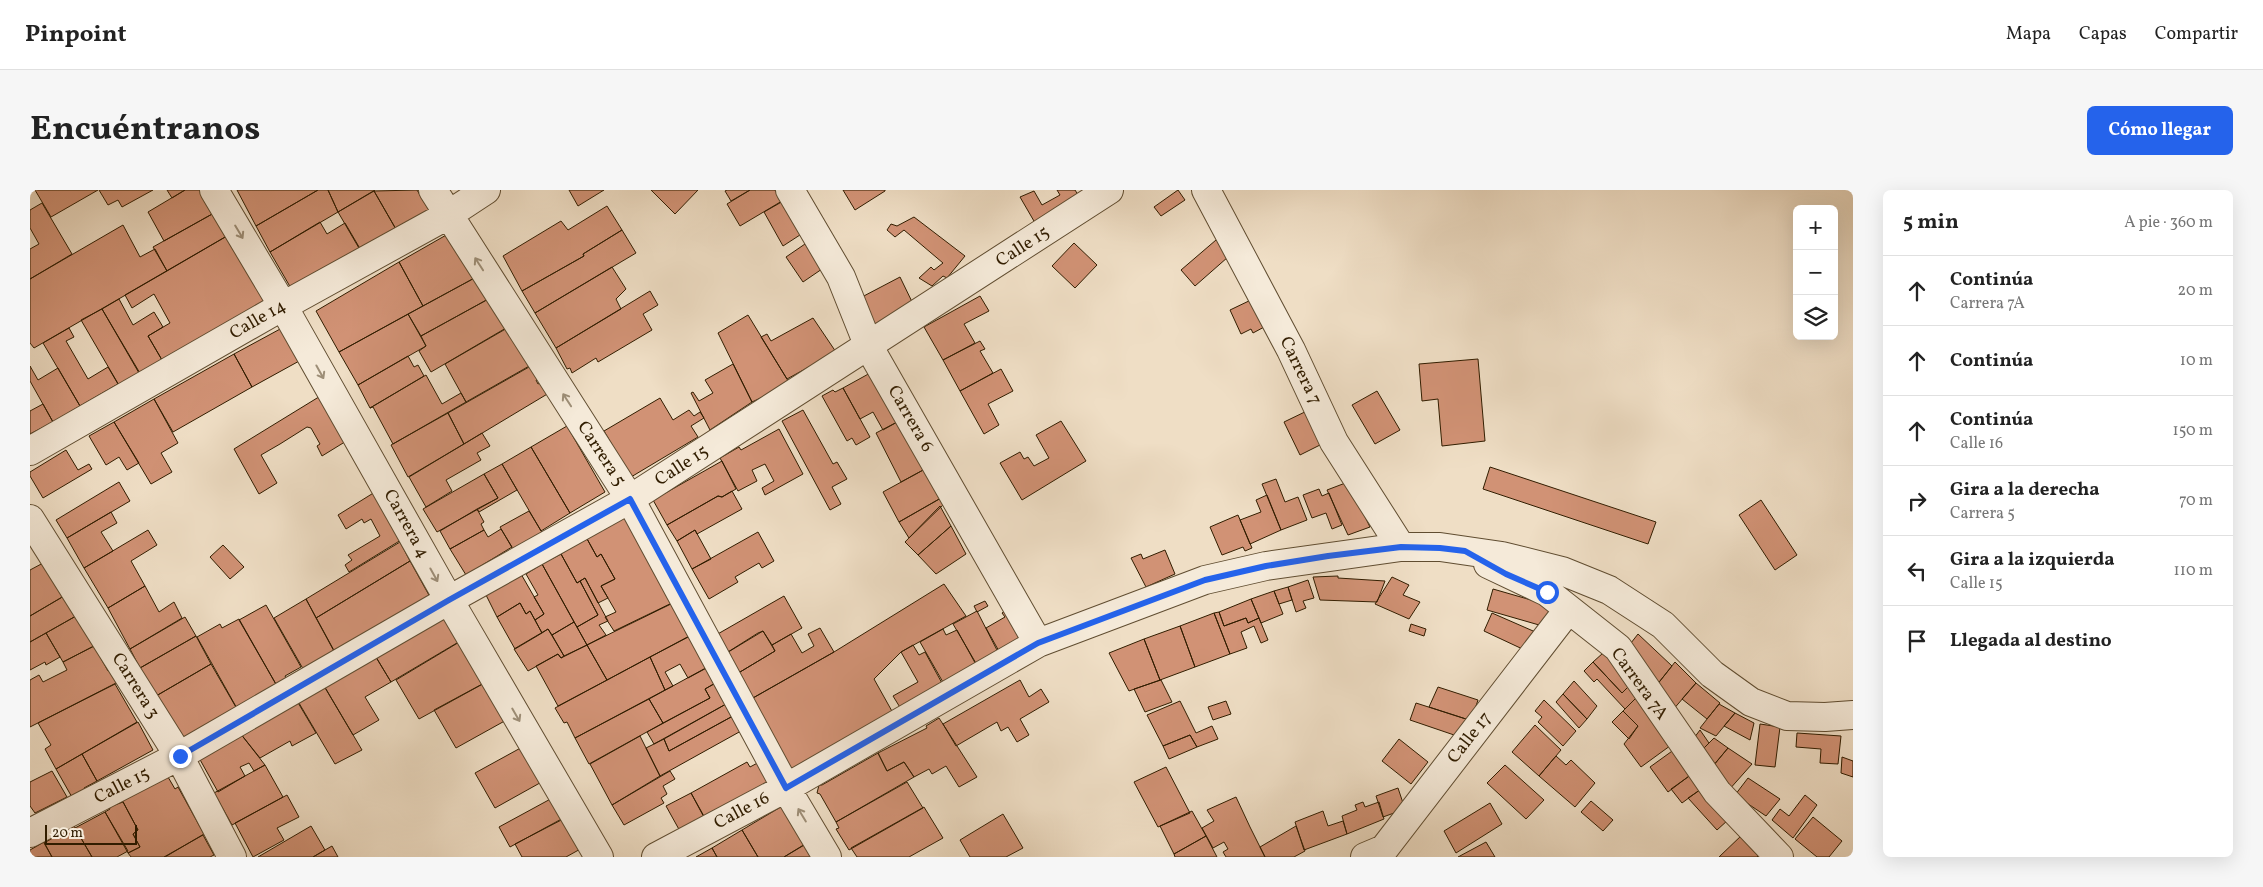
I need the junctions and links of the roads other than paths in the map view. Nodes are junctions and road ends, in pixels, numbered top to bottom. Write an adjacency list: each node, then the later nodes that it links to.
1 (214, 190): 8 (street, Carrera 4, one-way to 8)
2 (433, 190): 7 (street, Carrera 5)
3 (486, 190): 7 (street, Calle 14)
4 (790, 190): 9 (street, Carrera 6)
5 (1110, 190): 9 (street, Calle 15)
6 (1206, 190): 13 (street, Carrera 7)
7 (448, 215): 8 (street, Calle 14); 11 (street, Carrera 5, one-way to 7)
8 (283, 306): 10 (street, Calle 14); 15 (street, Carrera 4, one-way to 15)
9 (869, 347): 11 (street, Calle 15); 17 (street, Carrera 6)
10 (30, 451)
11 (630, 499): 15 (street, Calle 15); 20 (street, Carrera 5)
12 (30, 519): 19 (street, Carrera 3)
13 (1401, 547): 14 (street, Calle 16); 17 (street, Calle 16)
14 (1453, 549): 16 (street, Carrera 7A); 18 (street, Calle 16)
15 (449, 600): 19 (street, Calle 15); 24 (street, Carrera 4, one-way to 24)
16 (1568, 610): 22 (street, Calle 17); 27 (street, Carrera 7A)
17 (1038, 643): 20 (street, Calle 16)
18 (1853, 715)
19 (180, 756): 21 (street, Calle 15); 23 (street, Carrera 3)
20 (786, 788): 25 (street, Calle 16); 26 (street, Carrera 5, one-way to 20)
21 (30, 833)
22 (1380, 854)
23 (232, 857)
24 (599, 857)
25 (656, 857)
26 (827, 857)
27 (1780, 857)

